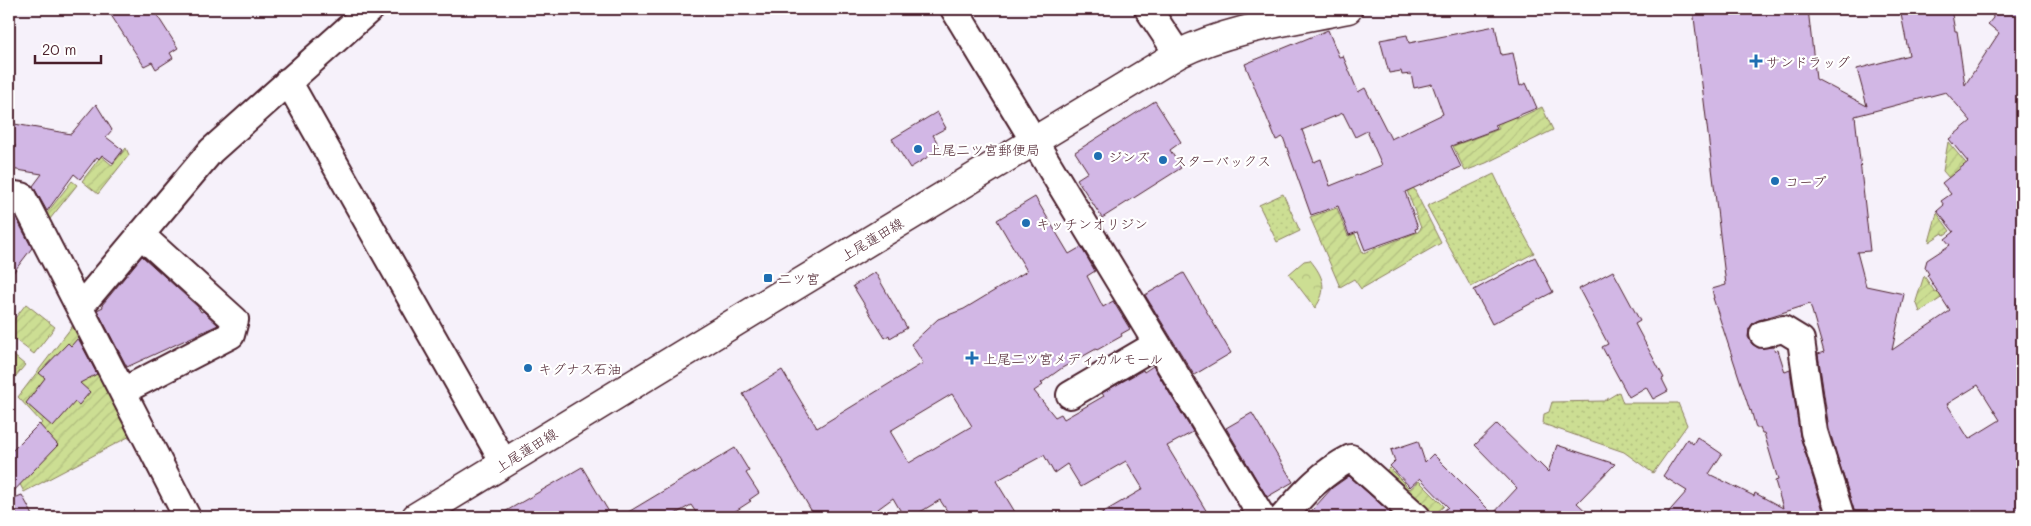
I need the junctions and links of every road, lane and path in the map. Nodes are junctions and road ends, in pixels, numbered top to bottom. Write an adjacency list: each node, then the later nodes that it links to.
1 (370, 9): 6 (street)
2 (954, 9): 7 (street)
3 (1148, 9): 5 (street)
4 (1348, 9): 5 (main road, 上尾蓮田線)
5 (1178, 54): 7 (main road, 上尾蓮田線)
6 (288, 81): 9 (street); 15 (street)
7 (1035, 142): 12 (street); 15 (main road, 上尾蓮田線)
8 (9, 194): 10 (street)
9 (140, 234): 10 (street); 13 (street)
10 (80, 307): 13 (street)
11 (1763, 334): 21 (street)
12 (1157, 344): 14 (street); 18 (street)
13 (123, 391): 16 (street)
14 (1070, 395)
15 (504, 463): 17 (main road, 上尾蓮田線)
16 (187, 517)
17 (416, 517)
18 (1262, 517)
19 (1283, 517): 20 (street)
20 (1417, 517)
21 (1841, 517)

